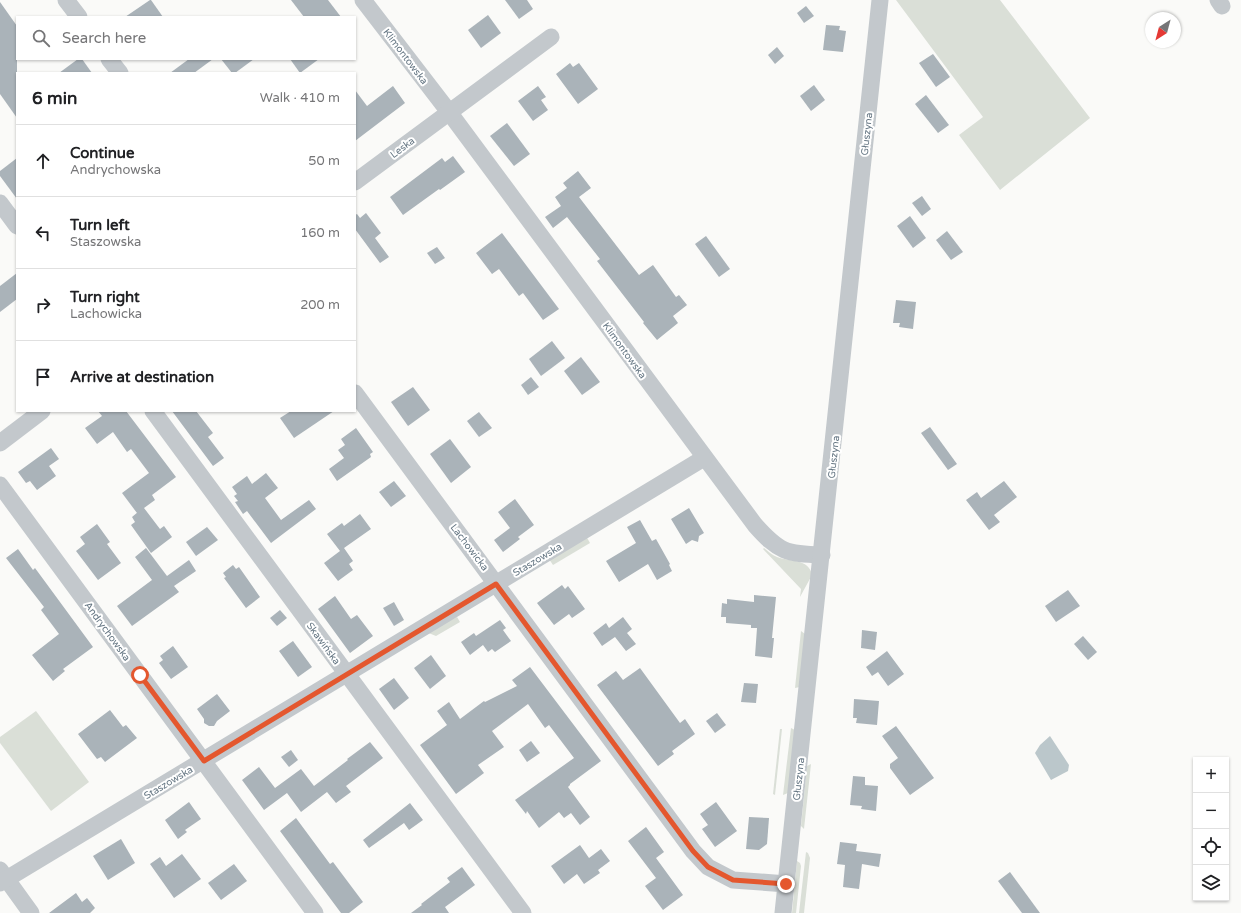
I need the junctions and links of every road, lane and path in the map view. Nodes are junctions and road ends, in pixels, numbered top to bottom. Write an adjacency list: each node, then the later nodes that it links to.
1 (66, 0): 4 (street)
2 (363, 0): 8 (street, Klimontowska)
3 (880, 0): 18 (street, Głuszyna)
4 (77, 16)
5 (551, 37): 8 (street)
6 (110, 60): 7 (street)
7 (119, 72)
8 (449, 112): 9 (street, Leska); 16 (street, Klimontowska)
9 (356, 181)
10 (0, 203): 11 (street)
11 (16, 225)
12 (356, 394): 19 (street, Lachowicka)
13 (41, 412): 15 (street)
14 (154, 412): 20 (street, Skawińska)
15 (0, 443)
16 (704, 458): 18 (street, Klimontowska); 19 (street, Staszowska)
17 (0, 485): 21 (street, Andrychowska)
18 (822, 555): 23 (street, Głuszyna)
19 (496, 584): 20 (street, Staszowska); 23 (street, Lachowicka)
20 (347, 674): 21 (street, Staszowska); 26 (street, Skawińska)
21 (204, 761): 22 (street, Staszowska); 25 (street, Andrychowska)
22 (2, 877): 24 (street)
23 (786, 884): 27 (street, Głuszyna)
24 (32, 913)
25 (315, 913)
26 (522, 913)
27 (784, 913)

